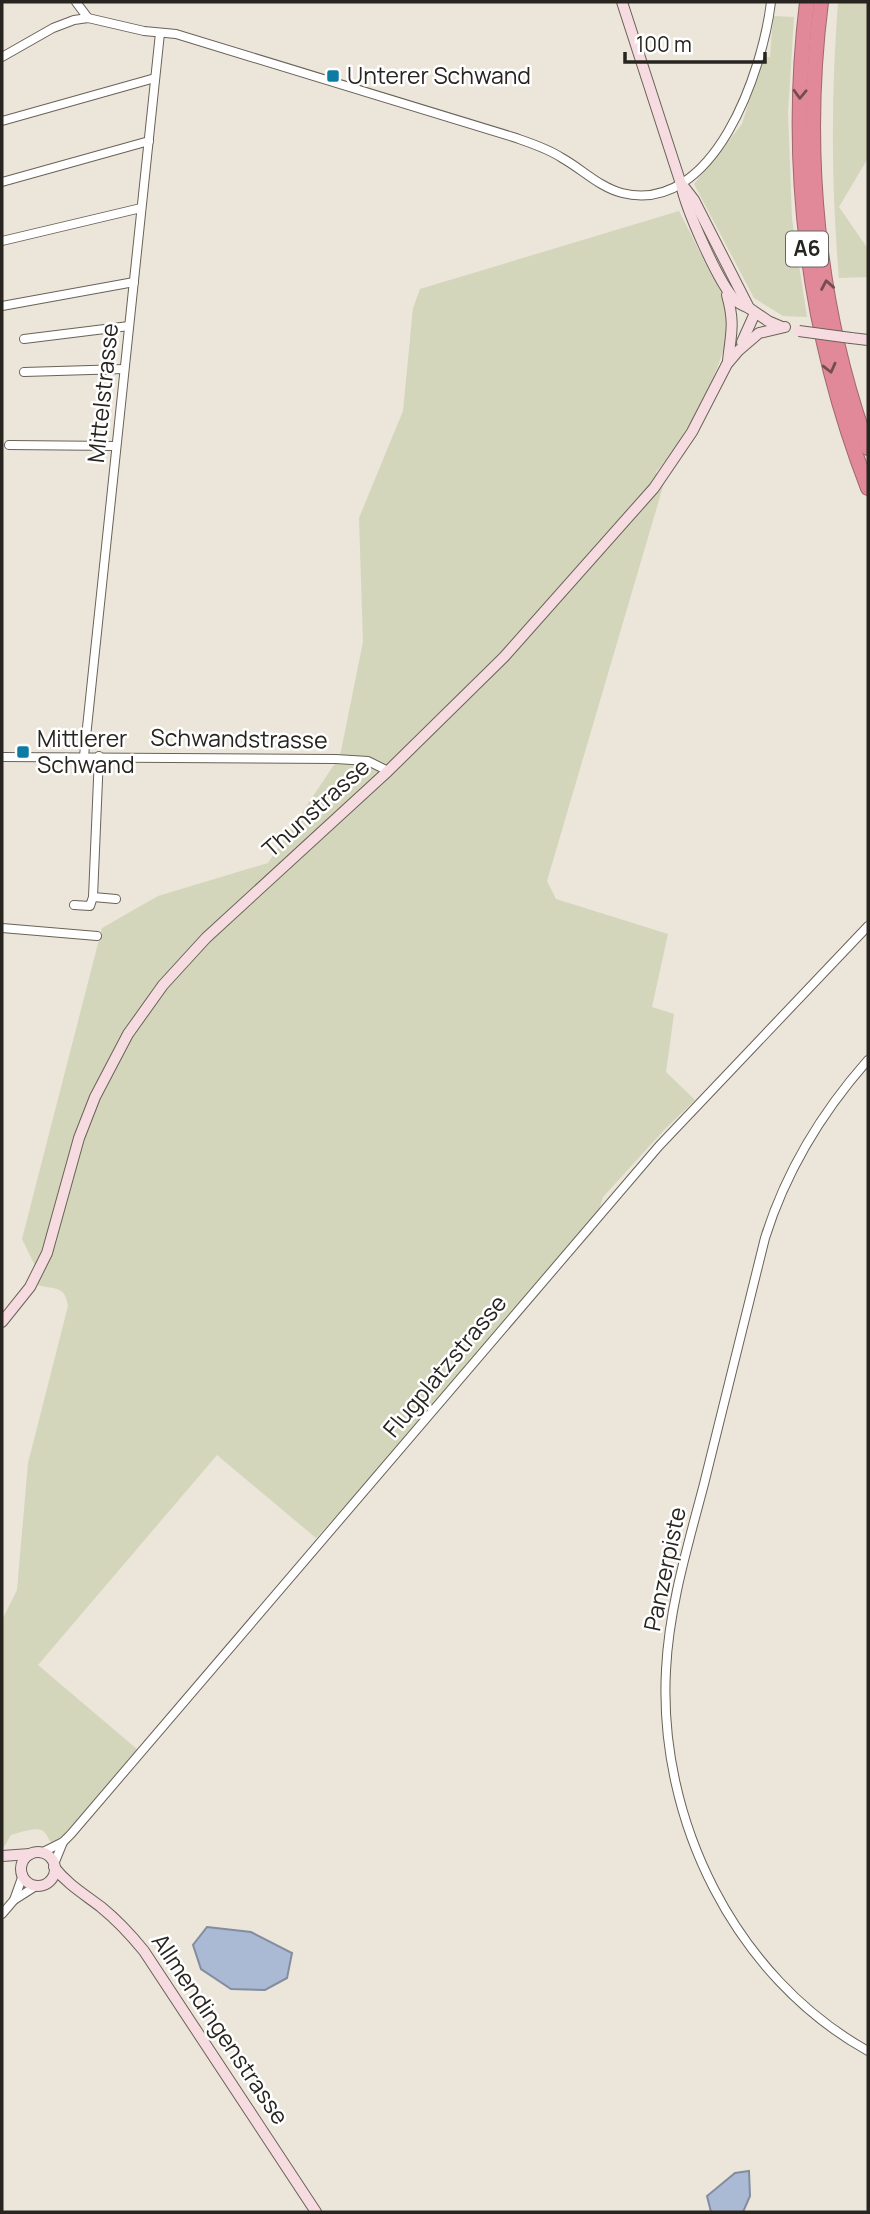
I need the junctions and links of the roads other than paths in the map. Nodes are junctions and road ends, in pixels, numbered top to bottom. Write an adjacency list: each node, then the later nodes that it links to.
1 (76, 2): 6 (street)
2 (622, 2): 13 (street)
3 (771, 2): 13 (street)
4 (807, 2): 32 (highway, A6, one-way to 32)
5 (821, 2): 31 (highway, A6, one-way to 5)
6 (88, 18): 7 (street); 8 (street)
7 (160, 33): 9 (street, Mittelstrasse); 13 (street)
8 (2, 57)
9 (155, 78): 10 (street); 11 (street, Mittelstrasse)
10 (2, 121)
11 (149, 141): 12 (street); 14 (street, Mittelstrasse)
12 (2, 182)
13 (681, 184): 17 (street); 19 (street)
14 (141, 208): 15 (street); 16 (street, Mittelstrasse)
15 (2, 242)
16 (134, 282): 18 (street); 20 (street, Mittelstrasse)
17 (725, 286): 19 (street); 22 (street, Thunstrasse)
18 (2, 306)
19 (752, 311): 21 (street); 22 (street); 25 (street, Thunstrasse)
20 (129, 326): 23 (street); 27 (street, Mittelstrasse)
21 (785, 327): 24 (street, bridge); 25 (street, Thunstrasse)
22 (733, 335): 26 (street, Thunstrasse)
23 (24, 339)
24 (868, 340)
25 (738, 351): 26 (street, Thunstrasse)
26 (727, 364): 36 (street, Thunstrasse)
27 (124, 369): 28 (street); 30 (street, Mittelstrasse)
28 (24, 372)
29 (9, 445): 30 (street)
30 (117, 446): 33 (street, Mittelstrasse)
31 (868, 448)
32 (868, 488)
33 (84, 756): 34 (street, Schwandstrasse); 35 (street, Schwandstrasse)
34 (99, 756): 36 (street, Schwandstrasse); 37 (street)
35 (2, 757)
36 (388, 771): 44 (street, Thunstrasse)
37 (93, 897): 38 (street); 39 (street)
38 (116, 900)
39 (74, 905)
40 (868, 926): 45 (street, Flugplatzstrasse)
41 (2, 928): 42 (street)
42 (97, 936)
43 (868, 1060): 55 (street, Panzerpiste)
44 (2, 1322)
45 (63, 1842): 46 (street, Flugplatzstrasse); 48 (street, Flugplatzstrasse)
46 (36, 1854): 47 (street); 48 (street); 49 (street)
47 (2, 1856): 49 (street)
48 (54, 1866): 50 (street); 52 (street, Allmendingenstrasse)
49 (22, 1873): 51 (street); 53 (street)
50 (48, 1883): 51 (street); 52 (street, Allmendingenstrasse)
51 (36, 1886): 53 (street)
52 (71, 1886): 56 (street, Allmendingenstrasse)
53 (14, 1900): 54 (street)
54 (2, 1914)
55 (868, 2051)
56 (316, 2212)

